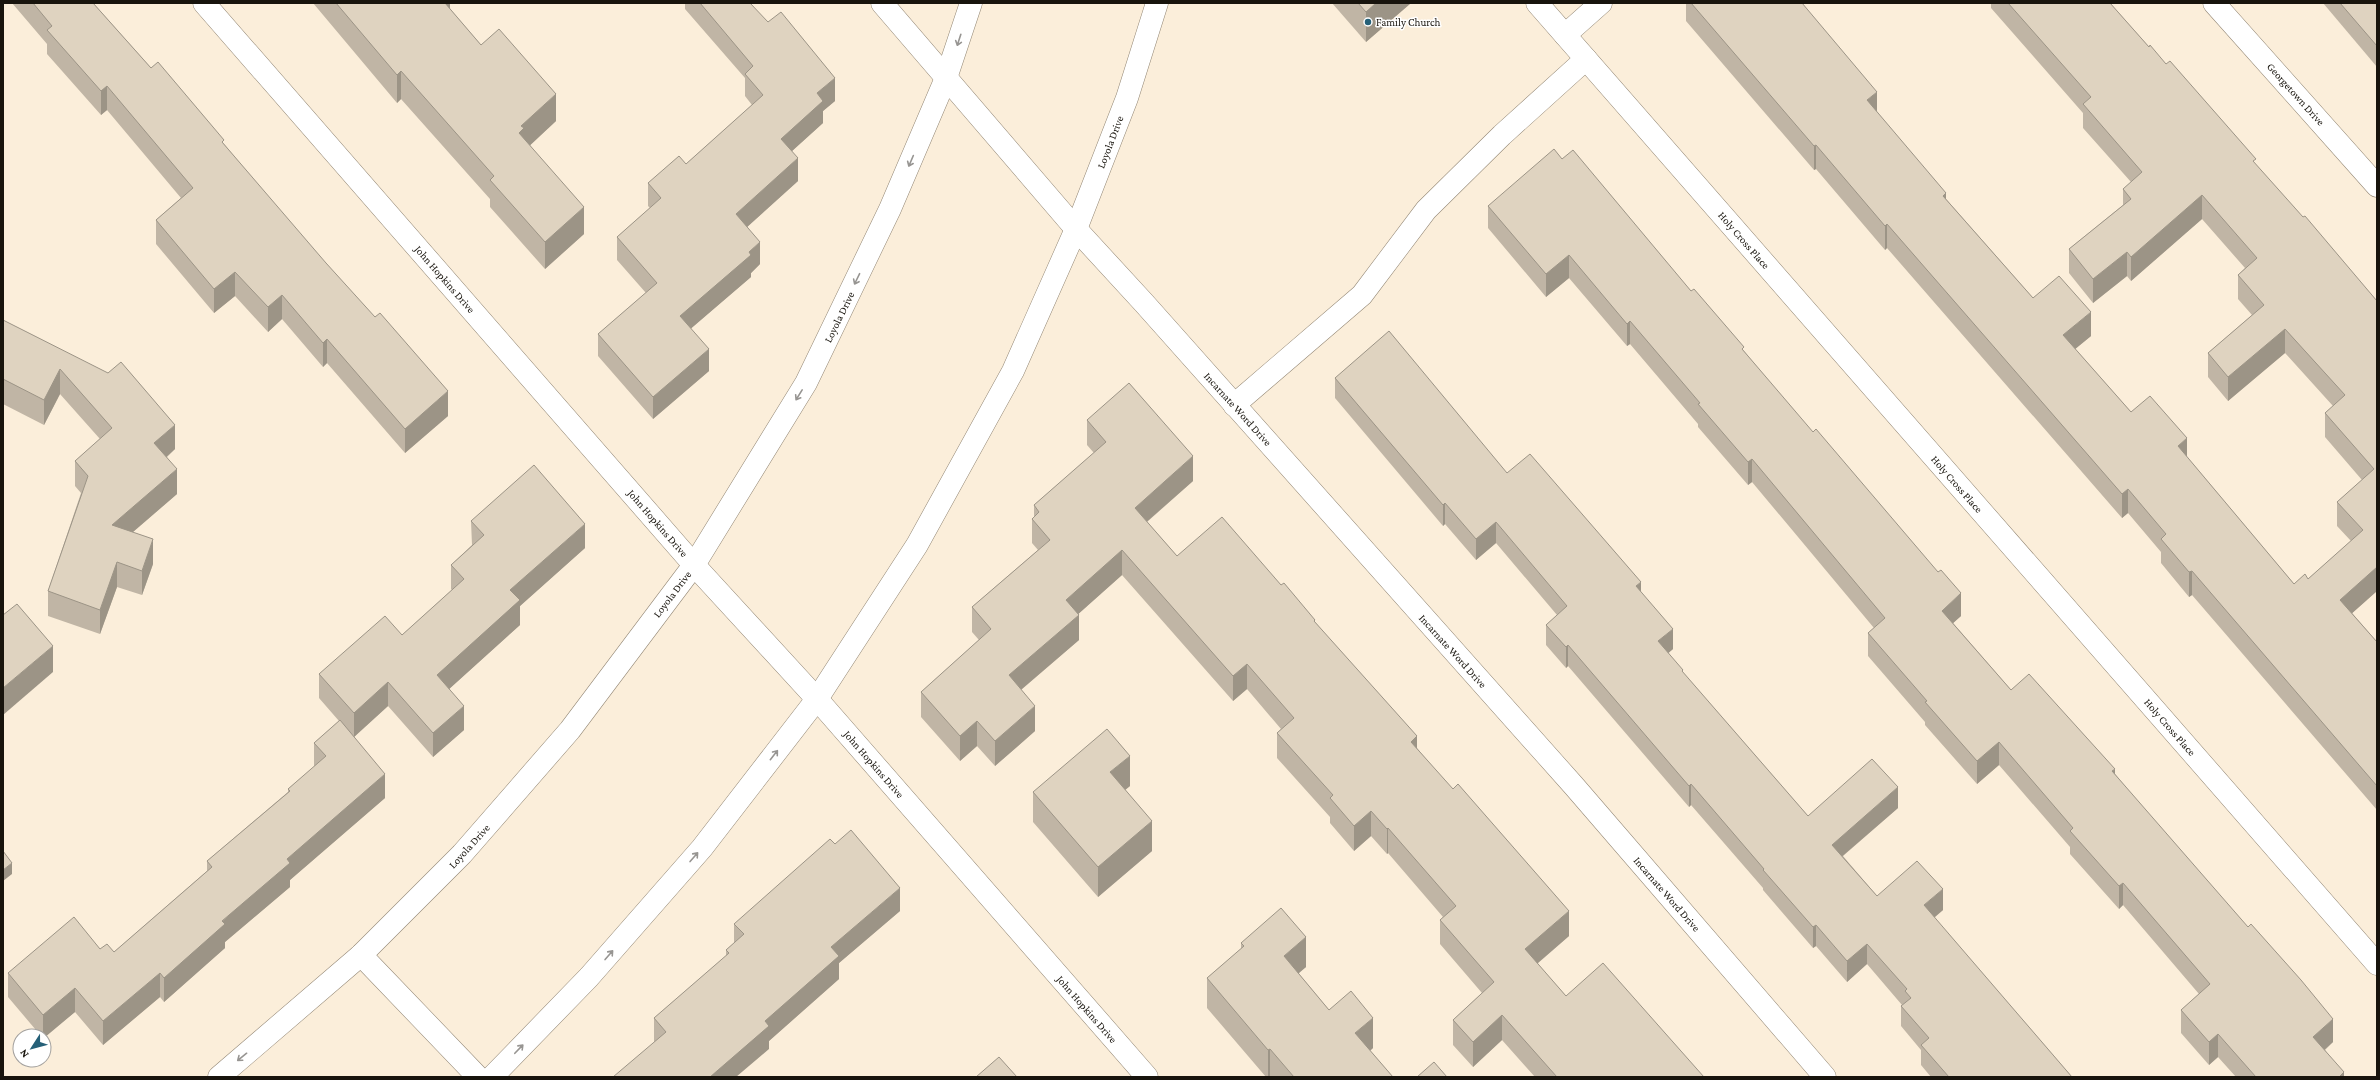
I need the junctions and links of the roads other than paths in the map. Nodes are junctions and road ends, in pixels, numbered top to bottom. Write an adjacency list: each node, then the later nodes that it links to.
1 (204, 3): 14 (street, John Hopkins Drive)
2 (882, 3): 10 (street)
3 (971, 3): 10 (street, Loyola Drive, one-way to 10)
4 (1157, 3): 12 (street, Loyola Drive)
5 (1537, 3): 8 (street, Holy Cross Place)
6 (1601, 3): 8 (street)
7 (2214, 3): 11 (street, Georgetown Drive)
8 (1565, 35): 9 (street, Holy Cross Place)
9 (1586, 59): 13 (street); 17 (street, Holy Cross Place)
10 (946, 78): 12 (street, Incarnate Word Drive); 14 (street, Loyola Drive, one-way to 14)
11 (2377, 186)
12 (1076, 229): 13 (street, Incarnate Word Drive); 15 (street, Loyola Drive)
13 (1234, 405): 22 (street, Incarnate Word Drive)
14 (694, 565): 15 (street, John Hopkins Drive); 16 (street, Loyola Drive)
15 (817, 699): 20 (street, Loyola Drive, one-way to 15); 21 (street, John Hopkins Drive)
16 (361, 955): 18 (street, Loyola Drive, one-way to 18); 19 (street)
17 (2377, 964)
18 (218, 1077)
19 (478, 1077)
20 (492, 1077)
21 (1147, 1077)
22 (1825, 1077)

